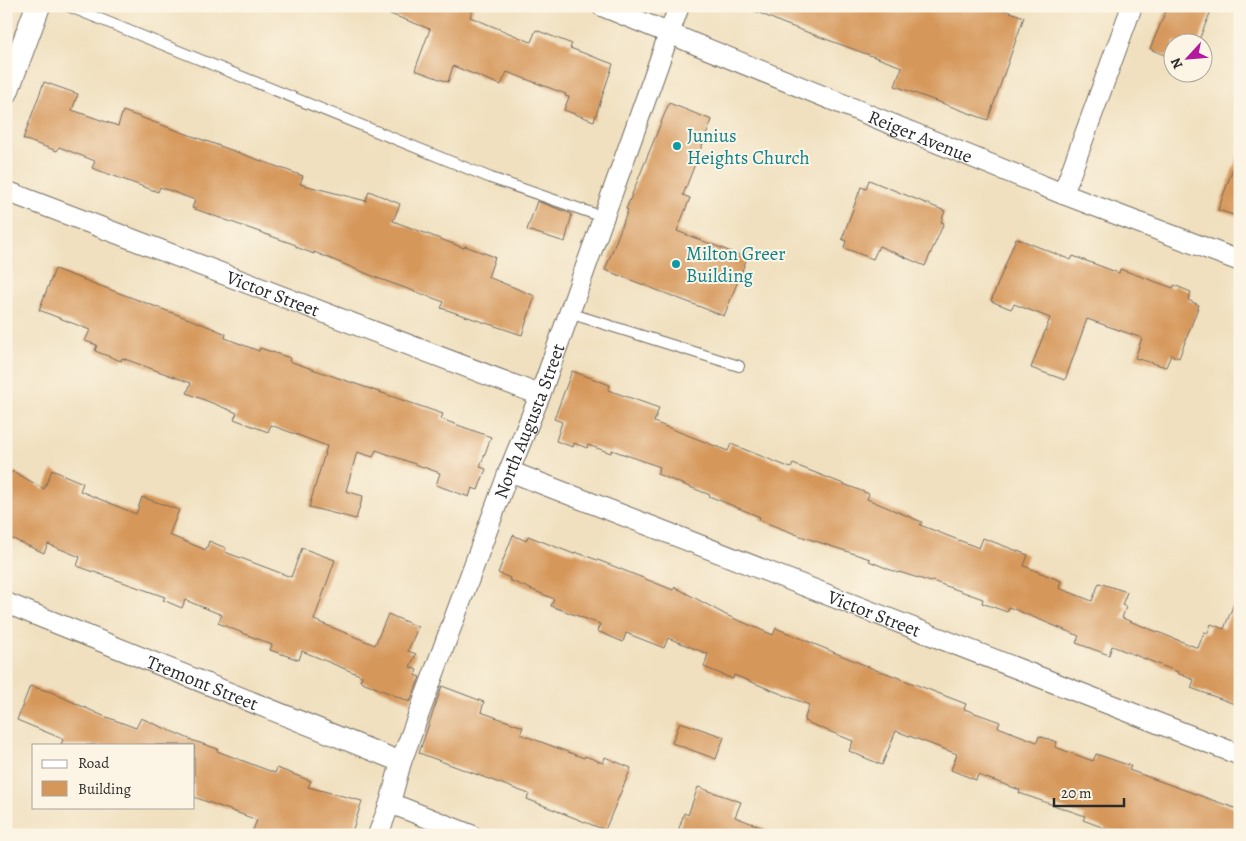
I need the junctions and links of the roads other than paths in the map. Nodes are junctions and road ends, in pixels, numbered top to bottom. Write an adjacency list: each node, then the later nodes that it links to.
1 (38, 6): 7 (street)
2 (68, 6): 10 (lane)
3 (602, 6): 6 (street, Reiger Avenue)
4 (679, 6): 6 (street, North Augusta Street)
5 (1132, 6): 9 (street)
6 (669, 34): 9 (street, Reiger Avenue); 10 (street, North Augusta Street)
7 (6, 92)
8 (6, 191): 14 (street, Victor Street)
9 (1063, 194): 11 (street, Reiger Avenue)
10 (603, 217): 12 (street, North Augusta Street)
11 (1240, 261)
12 (569, 313): 13 (lane); 14 (street, North Augusta Street)
13 (739, 366)
14 (540, 395): 15 (street, North Augusta Street)
15 (509, 471): 17 (street, Victor Street); 18 (street, North Augusta Street)
16 (6, 603): 18 (street, Tremont Street)
17 (1240, 754)
18 (401, 762): 19 (street, North Augusta Street)
19 (390, 803): 20 (street, North Augusta Street); 21 (street)
20 (378, 835)
21 (471, 835)

